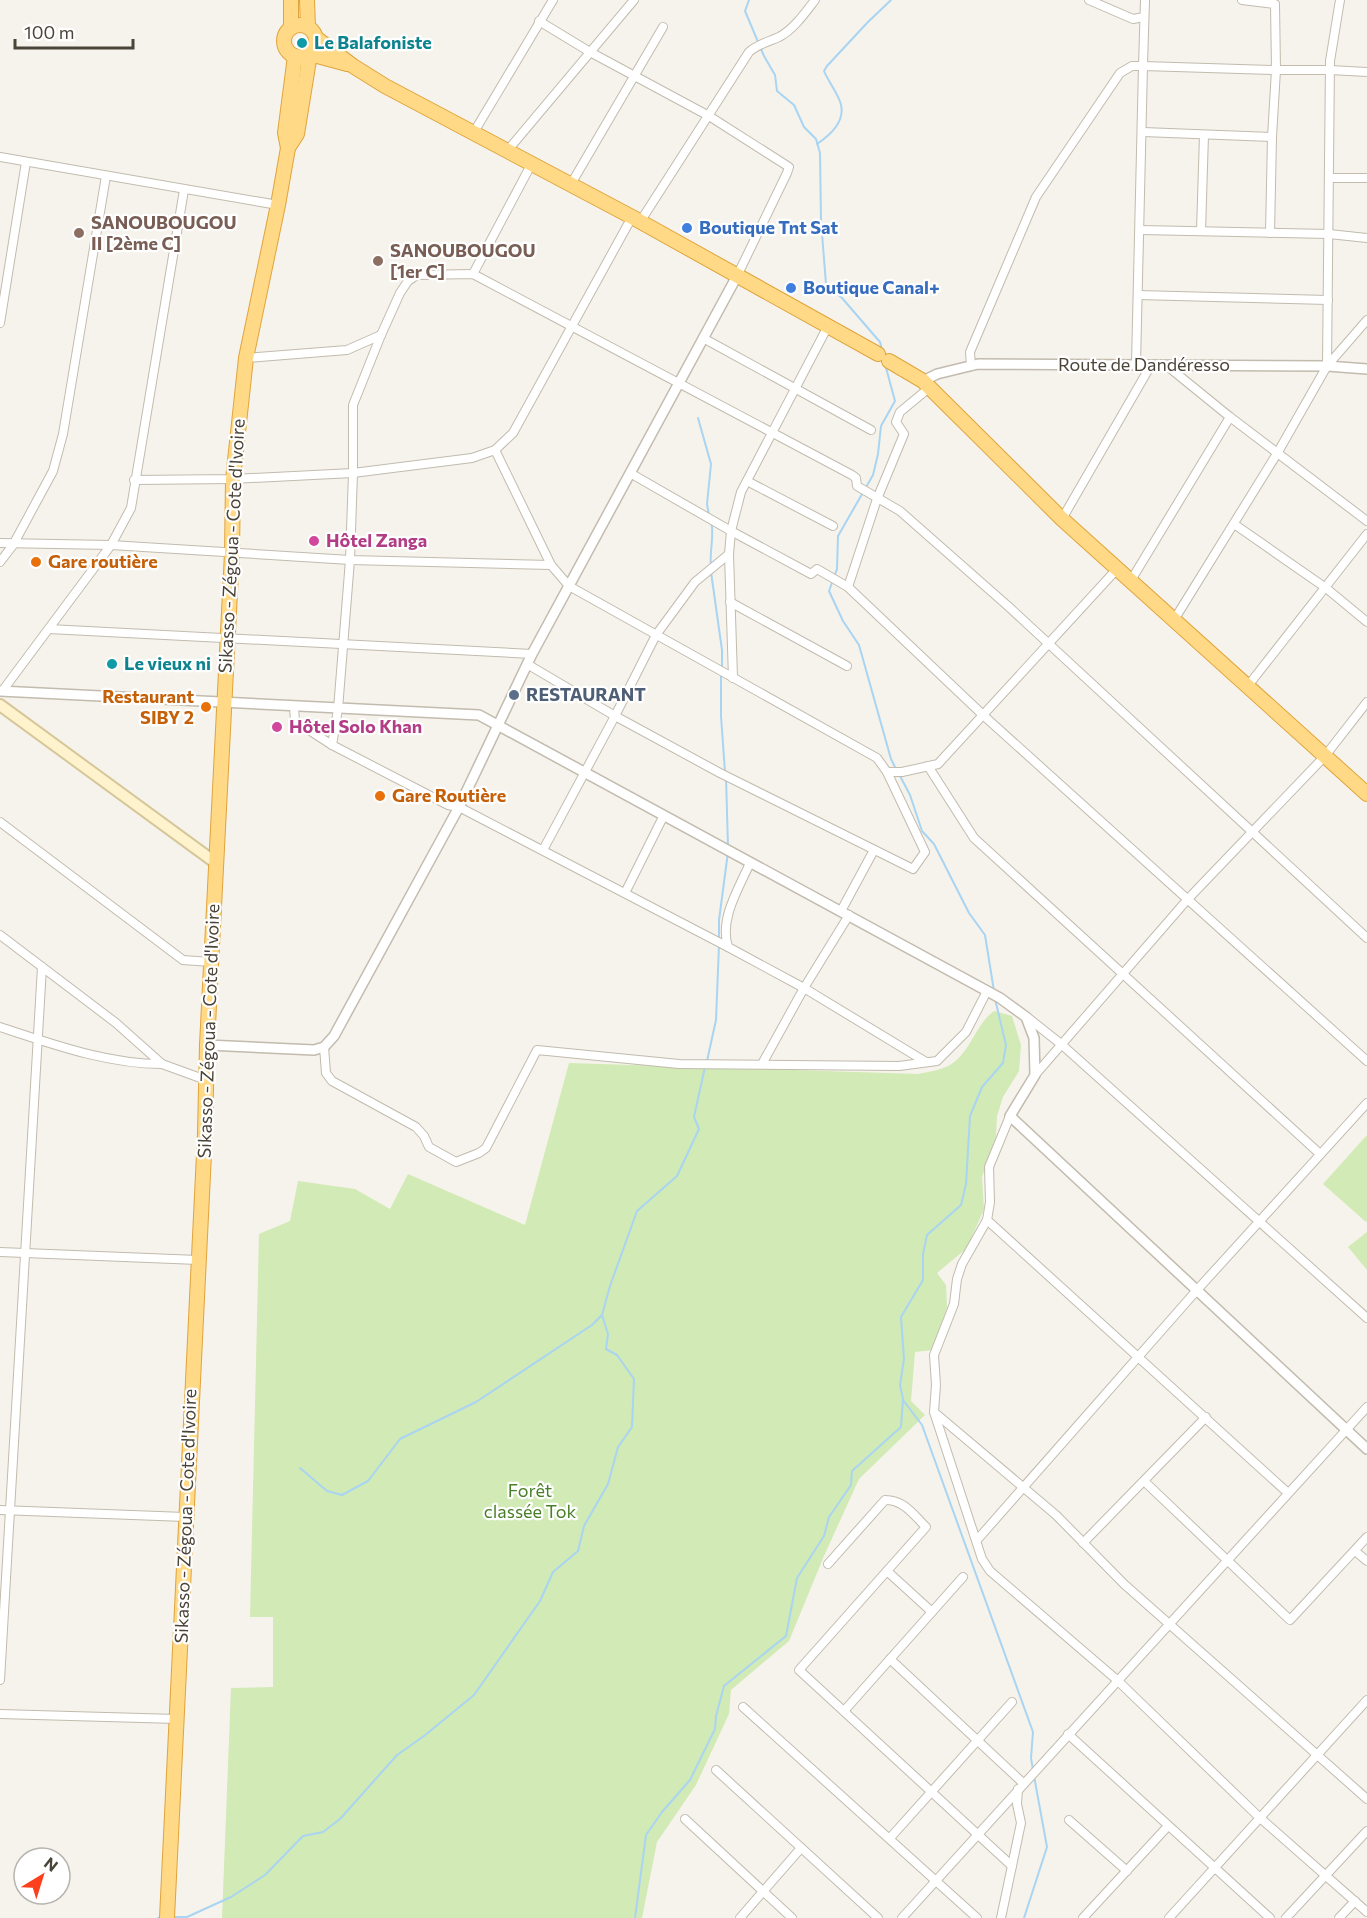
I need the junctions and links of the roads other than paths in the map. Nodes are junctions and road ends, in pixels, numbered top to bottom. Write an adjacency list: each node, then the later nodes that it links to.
1 (291, 0): 14 (highway)
2 (307, 0): 15 (highway)
3 (553, 0): 12 (street)
4 (634, 0): 16 (street)
5 (815, 0): 25 (street)
6 (1089, 0): 11 (street)
7 (1145, 0): 11 (street)
8 (1242, 0): 10 (street)
9 (1340, 0): 22 (street)
10 (1276, 2): 21 (street)
11 (1144, 17): 20 (street)
12 (539, 21): 16 (street); 26 (street)
13 (663, 27): 24 (street)
14 (291, 28): 15 (highway); 18 (highway)
15 (312, 33): 17 (highway); 19 (highway)
16 (590, 52): 24 (street); 31 (street)
17 (310, 54): 18 (highway); 19 (highway); 30 (highway)
18 (295, 56): 30 (highway)
19 (353, 66): 26 (highway)
20 (1143, 66): 21 (street); 27 (street); 62 (street)
21 (1276, 70): 22 (street); 29 (street)
22 (1330, 70): 23 (street); 36 (street)
23 (1367, 72)
24 (635, 76): 25 (street); 38 (street)
25 (709, 116): 41 (street); 48 (street)
26 (474, 132): 31 (highway)
27 (1143, 132): 28 (street); 42 (street)
28 (1204, 135): 29 (street); 43 (street)
29 (1272, 137): 44 (street)
30 (288, 148): 40 (highway, Sikasso - Zégoua - Cote d'Ivoire)
31 (508, 150): 34 (highway)
32 (0, 157): 33 (street)
33 (26, 162): 35 (street); 49 (street)
34 (532, 163): 38 (highway); 47 (street)
35 (106, 176): 39 (street); 87 (street)
36 (1329, 178): 37 (street); 45 (street)
37 (1367, 178)
38 (571, 184): 41 (highway)
39 (184, 190): 40 (street); 77 (street)
40 (278, 205): 58 (highway, Sikasso - Zégoua - Cote d'Ivoire)
41 (636, 220): 48 (highway); 54 (street)
42 (1141, 230): 43 (street); 50 (street)
43 (1201, 231): 44 (street)
44 (1270, 232): 45 (street)
45 (1329, 234): 46 (street); 51 (street)
46 (1367, 238)
47 (473, 274): 54 (street); 56 (street)
48 (737, 276): 55 (highway); 57 (street)
49 (3, 278): 53 (street)
50 (1138, 295): 51 (street); 59 (street)
51 (1328, 300): 63 (street)
52 (1367, 320): 63 (street)
53 (0, 323)
54 (572, 326): 66 (street); 72 (street)
55 (828, 326): 67 (highway); 68 (street)
56 (381, 336): 58 (street); 74 (street)
57 (703, 338): 66 (street); 68 (street)
58 (246, 358): 76 (highway, Sikasso - Zégoua - Cote d'Ivoire)
59 (1136, 364): 60 (street, Route de Dandéresso); 62 (street, Route de Dandéresso)
60 (1151, 365): 61 (street, Route de Dandéresso); 80 (street)
61 (1166, 365): 63 (street, Route de Dandéresso); 69 (street)
62 (971, 366): 67 (street, Route de Dandéresso)
63 (1328, 366): 64 (street, Route de Dandéresso); 73 (street)
64 (1365, 368): 65 (street)
65 (1367, 379)
66 (679, 384): 71 (street); 75 (street)
67 (926, 384): 79 (street); 80 (highway)
68 (795, 388): 70 (street); 71 (street)
69 (1230, 417): 73 (street); 95 (street)
70 (871, 430)
71 (772, 434): 78 (street); 79 (street)
72 (495, 450): 74 (street); 93 (street)
73 (1278, 452): 81 (street); 82 (street)
74 (354, 473): 76 (street); 91 (street)
75 (630, 473): 84 (street); 96 (street)
76 (233, 479): 77 (street); 89 (highway, Sikasso - Zégoua - Cote d'Ivoire)
77 (134, 480): 88 (street)
78 (747, 481): 83 (street); 84 (street)
79 (878, 499): 97 (street); 105 (street)
80 (1062, 519): 94 (highway)
81 (1367, 521)
82 (1234, 524): 98 (street); 100 (street)
83 (833, 526)
84 (731, 531): 90 (street); 97 (street)
85 (1367, 534): 98 (street)
86 (0, 543): 87 (street)
87 (13, 545): 88 (street); 92 (street)
88 (111, 545): 89 (street); 102 (street)
89 (232, 552): 91 (street); 104 (highway, Sikasso - Zégoua - Cote d'Ivoire)
90 (729, 554): 99 (street); 103 (street)
91 (350, 560): 93 (street); 106 (street)
92 (0, 562)
93 (551, 565): 96 (street)
94 (1117, 569): 95 (highway); 105 (street)
95 (1130, 582): 100 (highway)
96 (569, 586): 103 (street); 107 (street)
97 (848, 587): 118 (street)
98 (1326, 588): 101 (street); 111 (street)
99 (730, 602): 109 (street); 110 (street)
100 (1174, 620): 111 (highway)
101 (1367, 622)
102 (49, 629): 104 (street); 112 (street)
103 (656, 634): 110 (street); 119 (street)
104 (227, 639): 106 (street); 114 (highway, Sikasso - Zégoua - Cote d'Ivoire)
105 (1048, 643): 118 (street); 130 (street)
106 (342, 645): 107 (street); 117 (street)
107 (532, 654): 108 (street)
108 (527, 664): 119 (street); 120 (street)
109 (847, 666)
110 (733, 678): 124 (street)
111 (1247, 687): 122 (highway)
112 (1, 691): 114 (street)
113 (1367, 702): 122 (street)
114 (224, 704): 116 (street); 133 (highway, Sikasso - Zégoua - Cote d'Ivoire)
115 (0, 705): 133 (main road)
116 (294, 707): 117 (street); 121 (street)
117 (338, 709): 120 (street); 121 (street)
118 (983, 715): 123 (street); 136 (street)
119 (615, 716): 125 (street); 132 (street)
120 (497, 724): 125 (street); 127 (street)
121 (333, 745): 127 (street)
122 (1325, 756): 126 (highway); 130 (street)
123 (928, 766): 124 (street); 143 (street)
124 (889, 771): 132 (street)
125 (584, 774): 128 (street); 131 (street)
126 (1367, 794)
127 (459, 807): 131 (street); 151 (street)
128 (663, 817): 134 (street); 135 (street)
129 (0, 822): 141 (street)
130 (1252, 833): 136 (street); 139 (street)
131 (543, 850): 135 (street)
132 (874, 850): 137 (street)
133 (216, 863): 141 (highway, Sikasso - Zégoua - Cote d'Ivoire)
134 (750, 863): 137 (street); 140 (street)
135 (625, 893): 140 (street)
136 (1187, 900): 143 (street); 152 (street)
137 (845, 913): 144 (street); 145 (street)
138 (0, 935): 142 (street)
139 (1367, 938)
140 (728, 947): 144 (street)
141 (211, 962): 150 (highway, Sikasso - Zégoua - Cote d'Ivoire)
142 (42, 967): 148 (street); 154 (street)
143 (1123, 972): 149 (street); 160 (street)
144 (804, 988): 153 (street); 155 (street)
145 (988, 992): 146 (street); 153 (street)
146 (1026, 1017): 149 (street); 156 (street)
147 (0, 1028): 148 (street)
148 (38, 1040): 154 (street); 164 (street)
149 (1061, 1044): 156 (street); 162 (street)
150 (207, 1045): 151 (street); 157 (highway, Sikasso - Zégoua - Cote d'Ivoire)
151 (324, 1047): 155 (street)
152 (1367, 1061)
153 (926, 1062): 155 (street)
154 (162, 1064): 157 (street)
155 (762, 1064)
156 (1035, 1075): 159 (street)
157 (206, 1080): 165 (highway, Sikasso - Zégoua - Cote d'Ivoire)
158 (1367, 1103): 160 (street)
159 (1010, 1116): 161 (street); 166 (street)
160 (1320, 1154): 162 (street)
161 (987, 1220): 168 (street); 170 (street)
162 (1260, 1221): 166 (street); 167 (street)
163 (0, 1252): 164 (street)
164 (25, 1254): 165 (street); 178 (street)
165 (198, 1260): 179 (highway, Sikasso - Zégoua - Cote d'Ivoire)
166 (1197, 1290): 168 (street); 172 (street)
167 (1367, 1318)
168 (1139, 1356): 171 (street); 175 (street)
169 (1367, 1407): 172 (street)
170 (934, 1412): 175 (street); 181 (street)
171 (1206, 1417): 174 (street); 176 (street)
172 (1346, 1431): 173 (street); 176 (street)
173 (1367, 1449)
174 (1144, 1481): 182 (street); 184 (street)
175 (1023, 1487): 181 (street); 182 (street)
176 (1288, 1493): 184 (street)
177 (0, 1510): 178 (street)
178 (9, 1511): 179 (street); 189 (street)
179 (185, 1517): 200 (highway, Sikasso - Zégoua - Cote d'Ivoire)
180 (1367, 1537): 183 (street)
181 (977, 1540): 194 (street)
182 (1083, 1543): 191 (street)
183 (1355, 1551): 184 (street); 185 (street)
184 (1227, 1560): 191 (street)
185 (1367, 1562)
186 (828, 1564): 187 (street)
187 (886, 1571): 190 (street); 198 (street)
188 (963, 1576): 190 (street)
189 (2, 1611): 193 (street)
190 (932, 1612): 192 (street)
191 (1168, 1624): 194 (street); 203 (street)
192 (890, 1659): 198 (street); 202 (street)
193 (0, 1680)
194 (1117, 1680): 201 (street); 208 (street)
195 (1367, 1700): 203 (street)
196 (1012, 1702): 202 (street)
197 (743, 1707): 214 (street)
198 (844, 1711): 206 (street)
199 (0, 1714): 200 (street)
200 (177, 1719): 224 (highway, Sikasso - Zégoua - Cote d'Ivoire)
201 (1068, 1734): 205 (street); 211 (street)
202 (978, 1740): 205 (street); 206 (street)
203 (1317, 1753): 207 (street); 208 (street)
204 (716, 1770): 215 (street)
205 (1024, 1783): 213 (street); 216 (street)
206 (931, 1792): 213 (street); 214 (street)
207 (1367, 1799)
208 (1259, 1816): 217 (street); 219 (street)
209 (685, 1819): 221 (street)
210 (1070, 1820): 218 (street)
211 (1168, 1826): 217 (street); 218 (street)
212 (1367, 1831): 219 (street)
213 (977, 1834): 216 (street); 220 (street)
214 (890, 1838): 220 (street)
215 (801, 1848): 221 (street); 227 (street)
216 (1012, 1866): 230 (street)
217 (1214, 1867): 232 (street); 233 (street)
218 (1127, 1871): 231 (street)
219 (1326, 1875): 222 (street); 234 (street)
220 (936, 1880): 228 (street); 229 (street)
221 (763, 1892): 225 (street); 226 (street)
222 (1355, 1901): 223 (street); 235 (street)
223 (1367, 1912)
224 (167, 1918)
225 (740, 1918)
226 (792, 1918)
227 (878, 1918)
228 (902, 1918)
229 (977, 1918)
230 (1001, 1918)
231 (1083, 1918)
232 (1169, 1918)
233 (1270, 1918)
234 (1286, 1918)
235 (1339, 1918)

